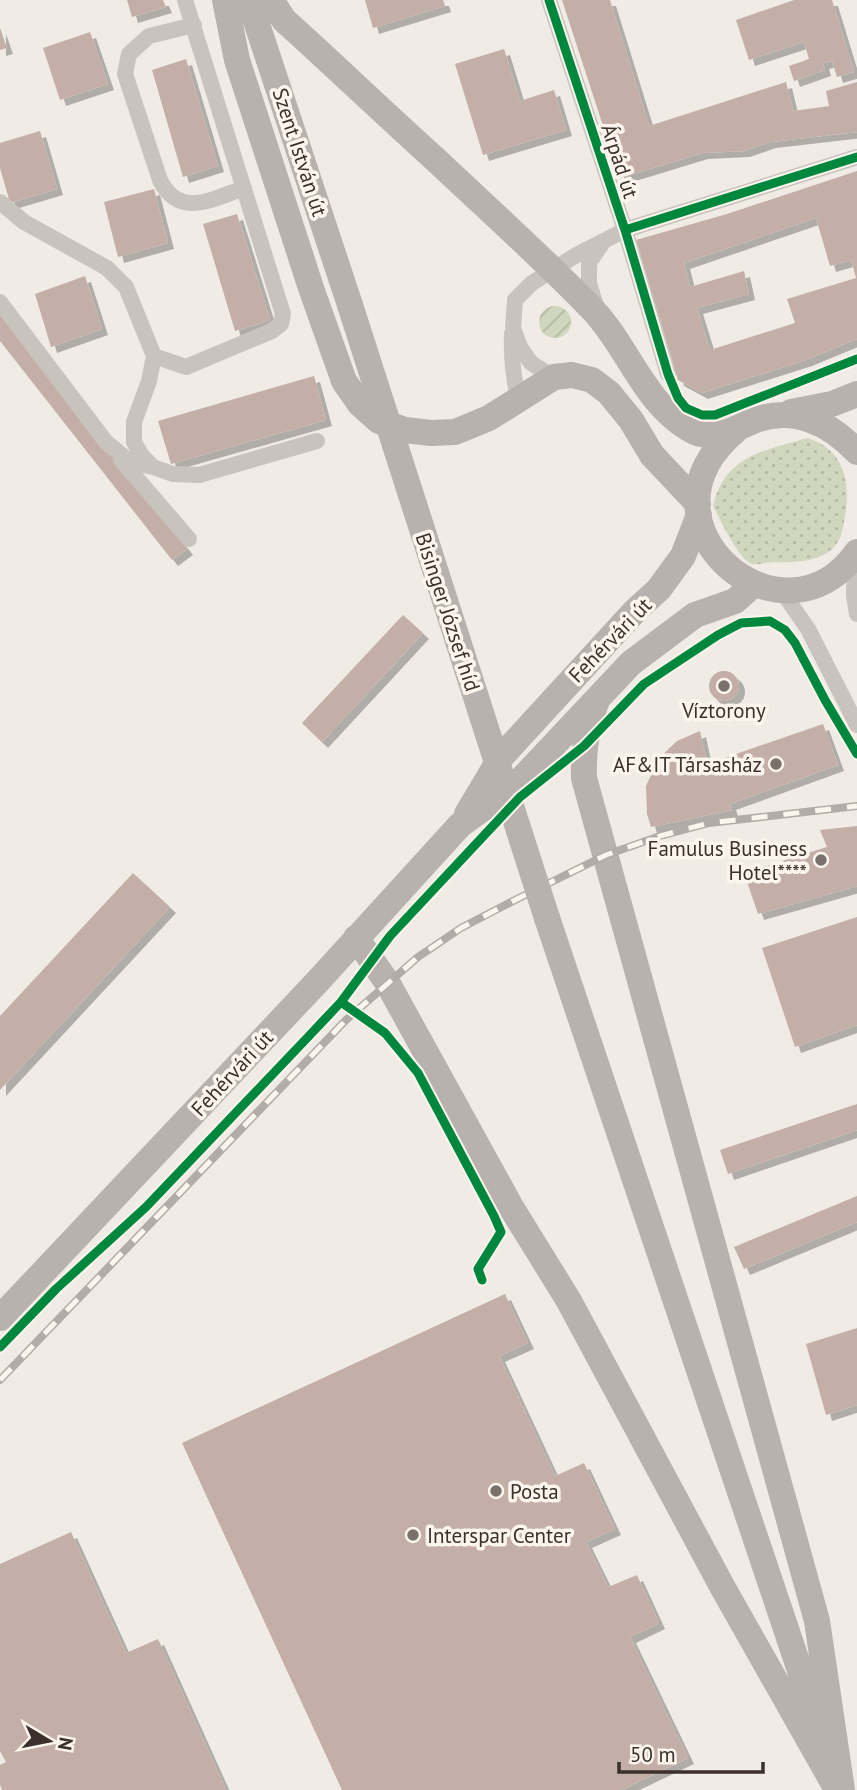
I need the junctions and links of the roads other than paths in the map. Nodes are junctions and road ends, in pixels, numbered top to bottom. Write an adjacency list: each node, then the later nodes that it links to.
1 (186, 0): 6 (street)
2 (225, 0): 21 (main road)
3 (249, 0): 14 (main road, Szent István út)
4 (271, 0): 12 (main road)
5 (549, 0): 10 (street, Árpád út)
6 (194, 25): 8 (street); 8 (street)
7 (857, 157): 10 (street)
8 (244, 188): 17 (street)
9 (0, 202): 17 (street)
10 (625, 230): 11 (street); 18 (street, Árpád út)
11 (605, 240): 12 (street); 15 (street)
12 (553, 269): 15 (main road); 16 (street)
13 (0, 302): 25 (street)
14 (350, 305): 40 (main road, Bisinger József híd, bridge)
15 (598, 316): 23 (main road)
16 (513, 328): 19 (street); 21 (street)
17 (154, 356): 27 (street)
18 (668, 374)
19 (554, 377): 21 (main road); 28 (main road)
20 (857, 394): 22 (main road)
21 (519, 401)
22 (772, 416): 23 (main road); 26 (main road)
23 (737, 430): 28 (main road, Fehérvári út)
24 (317, 441): 27 (street)
25 (106, 442): 27 (street); 29 (street)
26 (857, 452)
27 (153, 467)
28 (699, 510): 31 (main road); 37 (main road, Fehérvári út)
29 (189, 539)
30 (856, 554): 32 (main road); 33 (street)
31 (754, 584): 32 (main road); 34 (main road, Fehérvári út)
32 (781, 590): 35 (street)
33 (857, 614)
34 (597, 700): 37 (main road, Fehérvári út); 40 (main road)
35 (851, 703): 36 (street)
36 (857, 725)
37 (460, 825): 38 (main road, Fehérvári út)
38 (356, 938): 39 (main road, Fehérvári út); 40 (main road)
39 (0, 1318)
40 (840, 1790)

